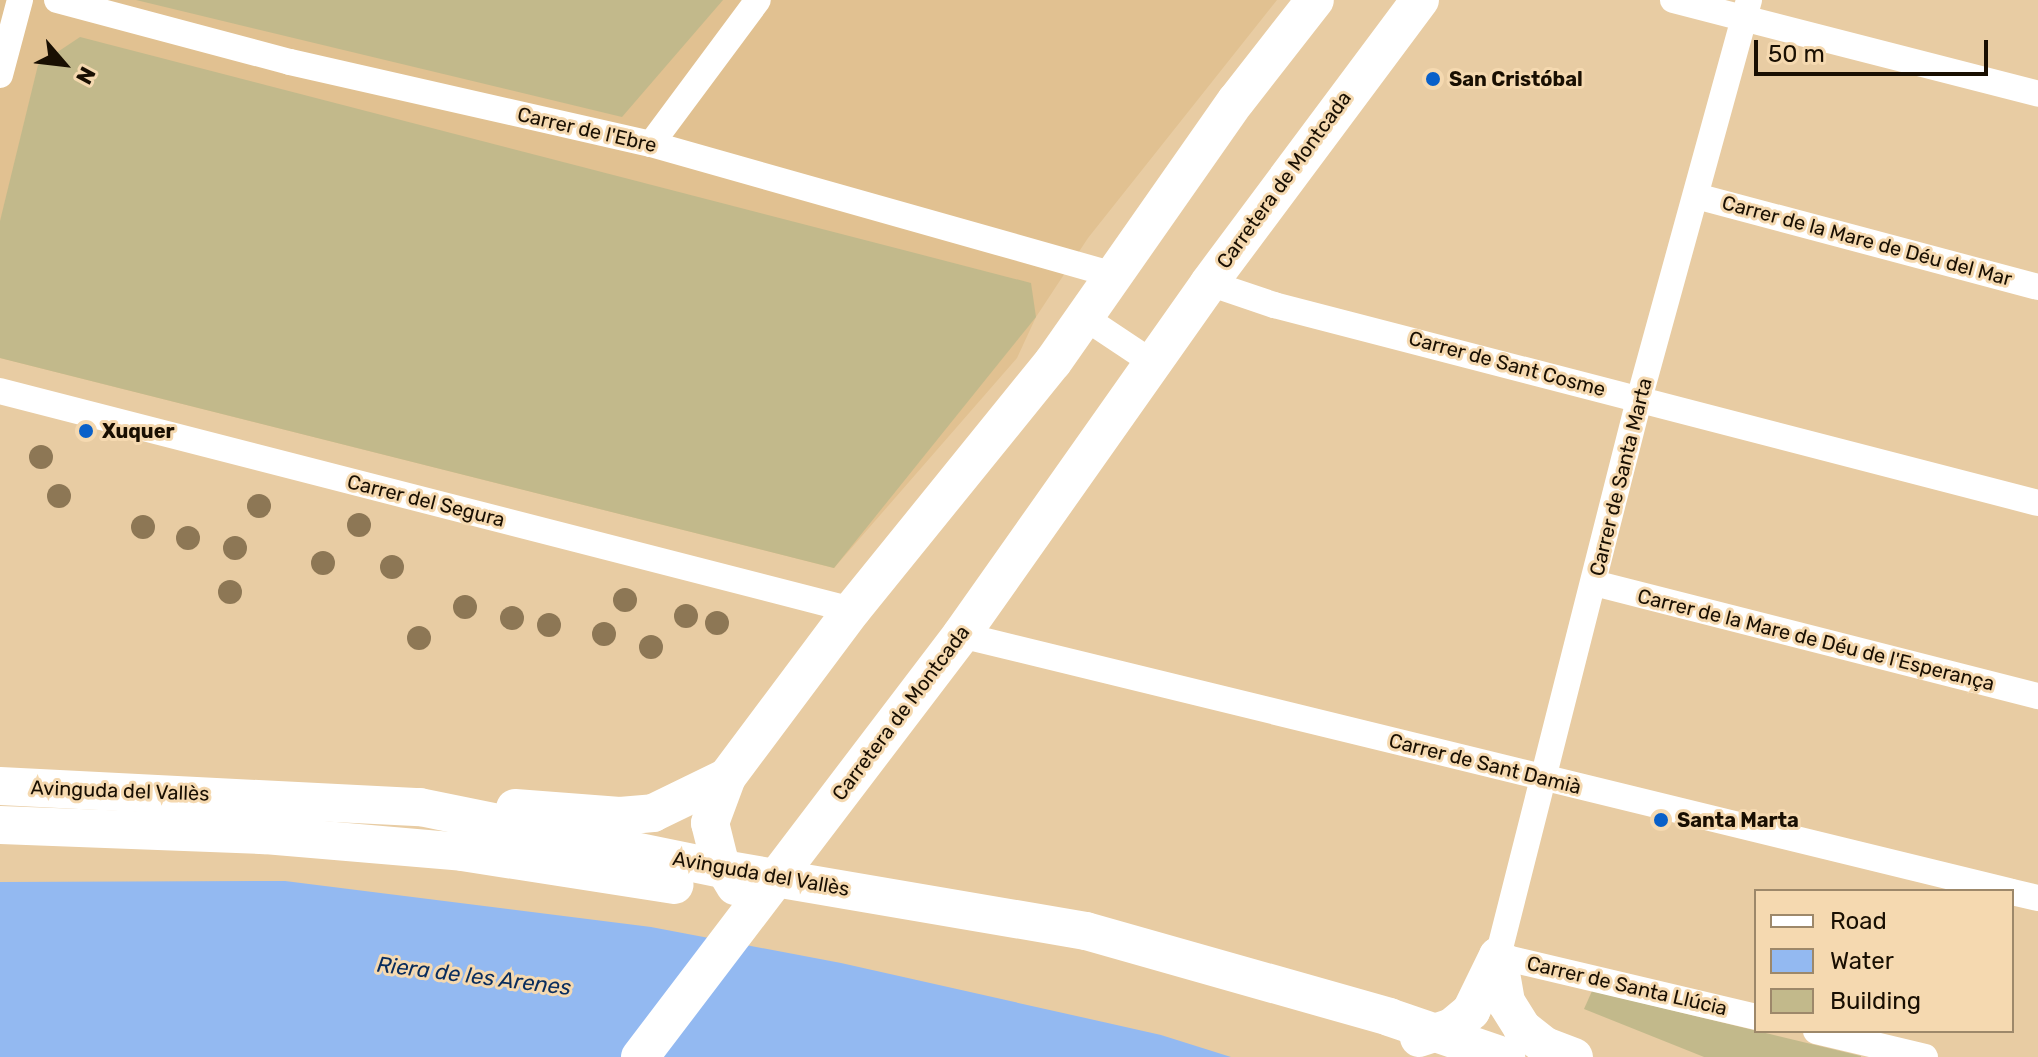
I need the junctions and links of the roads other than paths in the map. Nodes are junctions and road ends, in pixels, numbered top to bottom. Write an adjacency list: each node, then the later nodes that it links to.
1 (20, 0): 8 (street)
2 (57, 0): 10 (street, Carrer de l'Ebre)
3 (758, 0): 10 (street)
4 (1315, 0): 12 (main road)
5 (1420, 0): 13 (main road, Carretera de Montcada)
6 (1673, 0): 7 (street)
7 (1746, 9): 9 (street); 11 (street, Carrer de Santa Marta)
8 (0, 75)
9 (2038, 94)
10 (651, 144): 12 (street, Carrer de l'Ebre)
11 (1696, 196): 14 (street, Carrer de la Mare de Déu del Mar); 18 (street, Carrer de Santa Marta)
12 (1114, 275): 15 (main road)
13 (1209, 283): 16 (main road, Carretera de Montcada); 18 (street, Carrer de Sant Cosme)
14 (2038, 287)
15 (1084, 317): 16 (street); 21 (main road)
16 (1153, 363): 22 (main road, Carretera de Montcada)
17 (0, 391): 21 (street, Carrer del Segura)
18 (1639, 400): 19 (street, Carrer de Sant Cosme); 20 (street, Carrer de Santa Marta)
19 (2038, 503)
20 (1594, 583): 23 (street, Carrer de la Mare de Déu de l'Esperança); 25 (street, Carrer de Santa Marta)
21 (852, 610): 24 (main road)
22 (961, 635): 25 (street, Carrer de Sant Damià); 37 (main road, Carretera de Montcada)
23 (2038, 696)
24 (727, 777): 27 (main road); 29 (main road)
25 (1545, 780): 30 (street, Carrer de Sant Damià); 33 (street, Carrer de Santa Marta)
26 (0, 786): 27 (main road, Avinguda del Vallès)
27 (420, 807): 29 (main road, Avinguda del Vallès)
28 (0, 825): 29 (main road, Avinguda del Vallès)
29 (732, 882): 36 (main road, Avinguda del Vallès); 36 (main road, Avinguda del Vallès)
30 (2003, 889)
31 (2014, 892): 32 (street, Carrer de Sant Damià)
32 (2038, 898)
33 (1498, 956): 34 (street, Carrer de Santa Llúcia); 36 (main road); 39 (main road)
34 (1754, 1017)
35 (1824, 1033): 40 (street)
36 (1432, 1045): 38 (main road, Avinguda del Vallès)
37 (640, 1057)
38 (1506, 1057)
39 (1574, 1057)
40 (1925, 1057)

